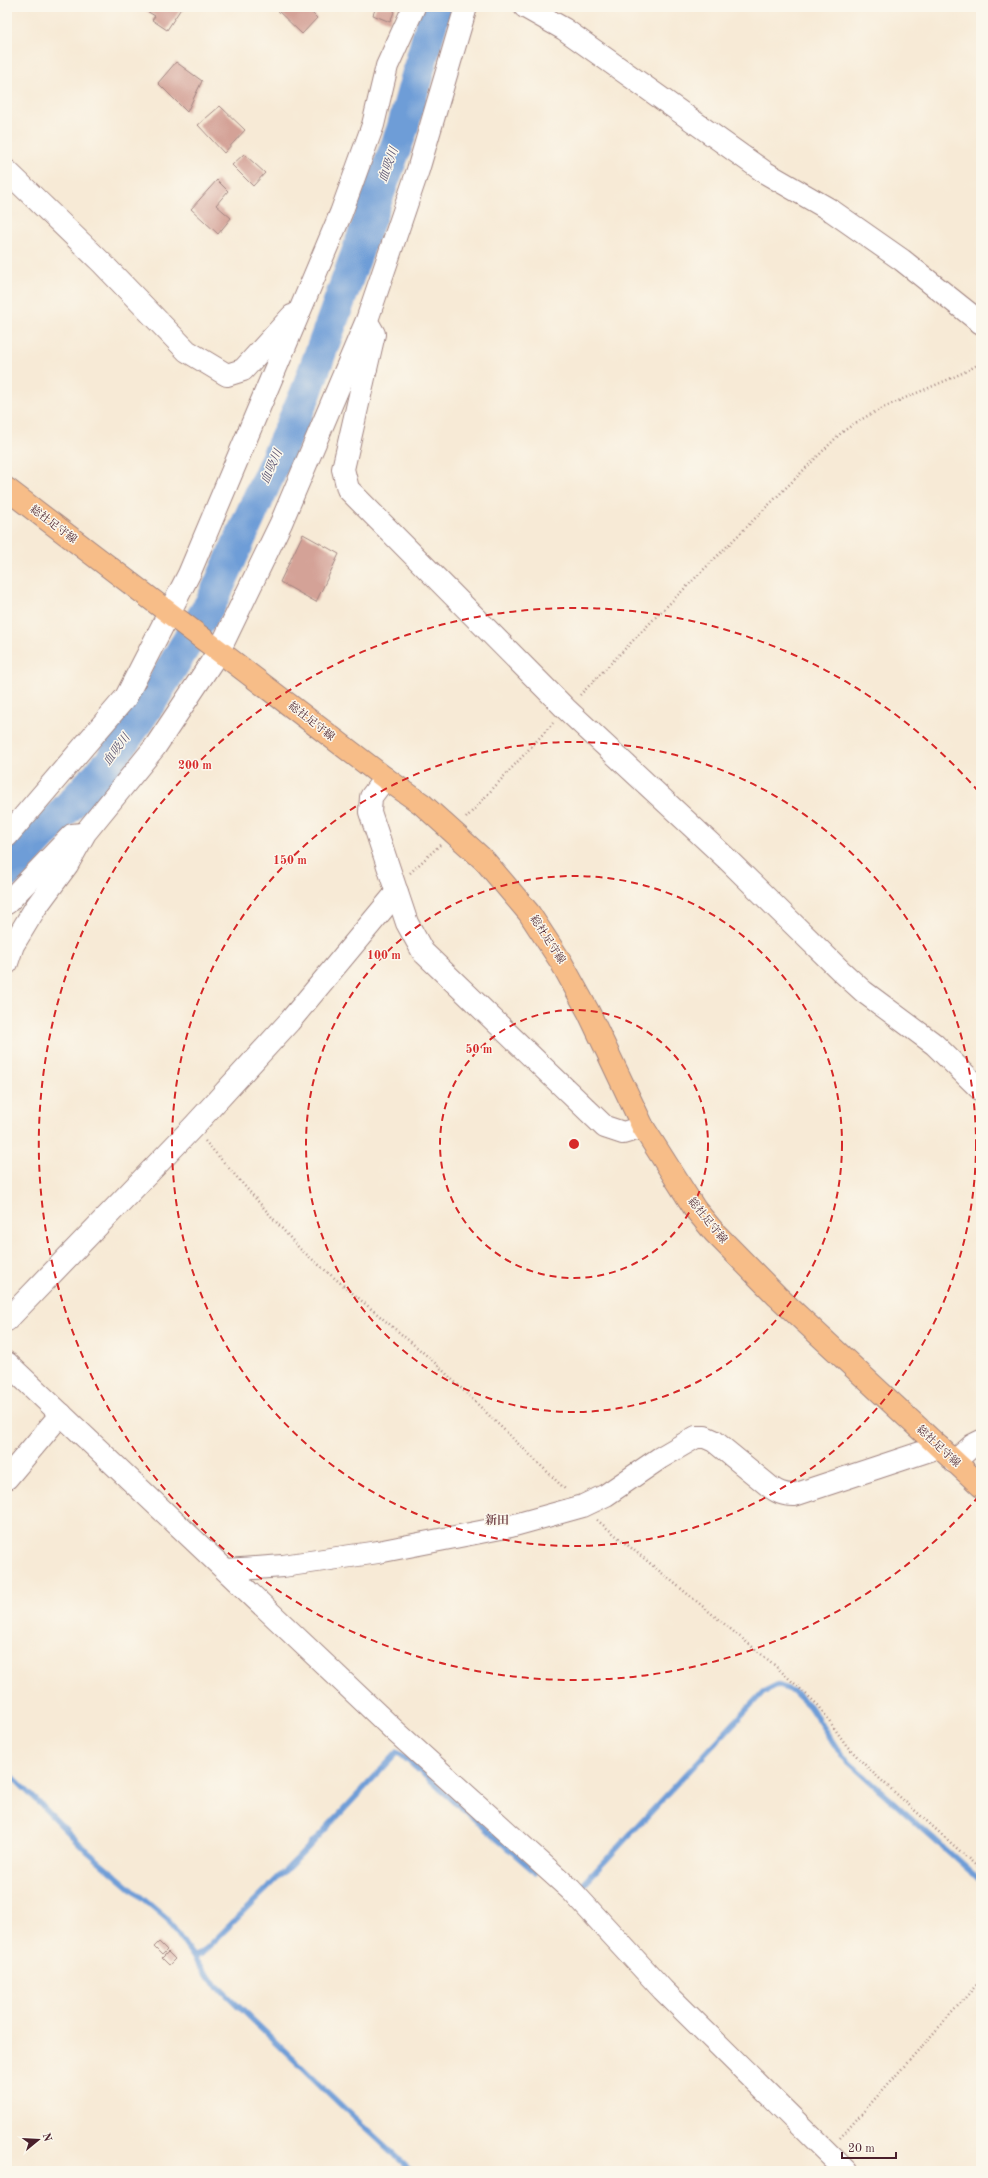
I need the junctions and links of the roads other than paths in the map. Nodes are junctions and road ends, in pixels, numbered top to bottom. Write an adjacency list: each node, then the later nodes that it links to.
1 (414, 7): 5 (street)
2 (466, 7): 6 (street)
3 (525, 7): 7 (street)
4 (7, 171): 5 (street)
5 (303, 304): 9 (street)
6 (367, 320): 10 (street); 17 (street)
7 (980, 322)
8 (7, 489): 9 (main road, 総社足守線)
9 (173, 616): 10 (main road, 総社足守線); 13 (street)
10 (215, 648): 11 (main road, 総社足守線); 12 (street)
11 (384, 778): 14 (street); 18 (main road, 総社足守線)
12 (85, 833): 15 (street); 16 (street)
13 (7, 836)
14 (396, 890): 18 (street); 19 (street)
15 (7, 903)
16 (7, 963)
17 (981, 1090)
18 (643, 1127): 23 (main road, 総社足守線)
19 (7, 1320)
20 (7, 1363): 21 (street)
21 (61, 1414): 25 (street); 27 (street)
22 (981, 1441): 24 (street)
23 (939, 1447): 24 (main road, 総社足守線); 27 (street)
24 (954, 1462): 26 (main road, 総社足守線)
25 (7, 1478)
26 (981, 1486)
27 (227, 1570): 28 (street)
28 (846, 2171)

